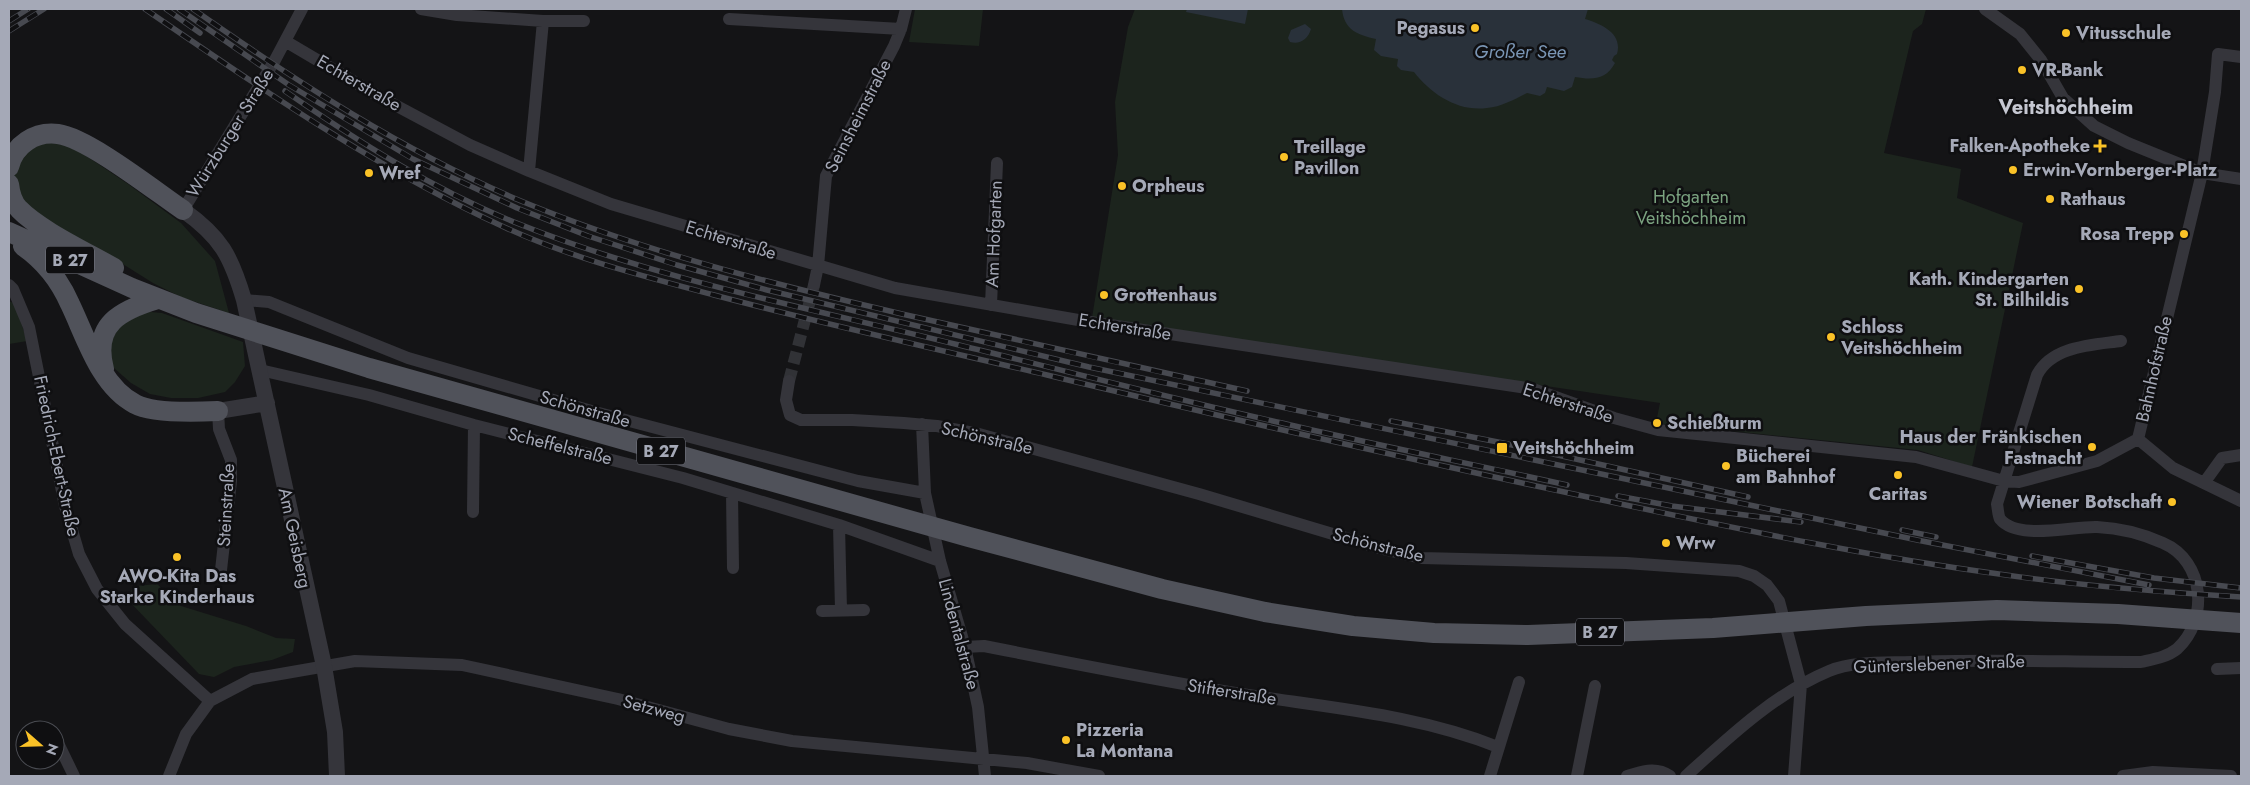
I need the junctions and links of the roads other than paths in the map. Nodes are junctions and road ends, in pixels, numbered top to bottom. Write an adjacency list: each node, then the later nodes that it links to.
1 (302, 9): 9 (street, Würzburger Straße)
2 (421, 9): 7 (street)
3 (906, 9): 8 (street, Seinsheimstraße)
4 (1985, 9): 15 (street)
5 (729, 19): 8 (street)
6 (584, 20): 7 (street)
7 (543, 21): 14 (street)
8 (901, 29): 21 (street, Seinsheimstraße)
9 (285, 41): 14 (street, Echterstraße); 18 (street, Würzburger Straße)
10 (2241, 57): 15 (street, Bahnhofstraße)
11 (16, 146): 13 (main road); 18 (main road)
12 (997, 164): 27 (street, Am Hofgarten)
13 (9, 167)
14 (528, 171): 21 (street, Echterstraße)
15 (2202, 173): 16 (street); 36 (street, Bahnhofstraße)
16 (2241, 179)
17 (9, 184): 24 (main road)
18 (183, 210): 26 (street, Würzburger Straße)
19 (9, 232): 24 (main road, B 27)
20 (9, 236): 30 (main road)
21 (818, 266): 23 (street); 27 (street, Echterstraße)
22 (9, 285): 59 (street, Friedrich-Ebert-Straße)
23 (814, 285)
24 (132, 288): 25 (main road, B 27)
25 (158, 299): 30 (main road); 51 (main road, B 27)
26 (244, 300): 29 (street, Am Geisberg); 40 (street, Schönstraße)
27 (991, 305): 38 (street, Echterstraße)
28 (2121, 341): 38 (street)
29 (260, 370): 32 (street, Am Geisberg); 35 (street, Scheffelstraße)
30 (105, 374): 33 (main road)
31 (789, 382): 34 (street, Schönstraße)
32 (267, 403): 33 (street); 53 (street, Am Geisberg)
33 (218, 411): 47 (street, Steinstraße)
34 (922, 424): 40 (street, Schönstraße); 57 (street, Schönstraße)
35 (474, 425): 41 (street, Scheffelstraße); 43 (street)
36 (2138, 439): 38 (street, Bahnhofstraße); 39 (street)
37 (2241, 455): 39 (street)
38 (2004, 481): 57 (street, Günterslebener Straße)
39 (2204, 484): 42 (street)
40 (925, 492): 45 (street, Lindentalstraße)
41 (732, 493): 44 (street, Scheffelstraße); 46 (street)
42 (2241, 501)
43 (473, 512)
44 (839, 525): 45 (street, Scheffelstraße); 48 (street)
45 (940, 561): 52 (street, Lindentalstraße)
46 (733, 568)
47 (221, 570)
48 (841, 610): 49 (street); 50 (street)
49 (864, 610)
50 (822, 611)
51 (2241, 623)
52 (965, 647): 60 (street, Stifterstraße); 62 (street, Lindentalstraße)
53 (324, 666): 59 (street, Setzweg); 62 (street, Setzweg); 65 (street, Am Geisberg)
54 (2217, 668): 55 (street)
55 (2241, 668)
56 (1519, 682): 60 (street)
57 (1801, 684): 72 (street, Günterslebener Straße); 73 (street)
58 (1596, 686): 69 (street)
59 (210, 701): 64 (street)
60 (1498, 747): 68 (street)
61 (65, 757): 63 (street)
62 (985, 760): 66 (street, Lindentalstraße); 67 (street, Setzweg)
63 (74, 776)
64 (169, 776)
65 (338, 776)
66 (985, 776)
67 (1099, 776)
68 (1490, 776)
69 (1577, 776)
70 (1627, 776): 71 (street)
71 (1670, 776)
72 (1686, 776)
73 (1794, 776)
74 (2123, 776): 75 (street)
75 (2231, 776)

